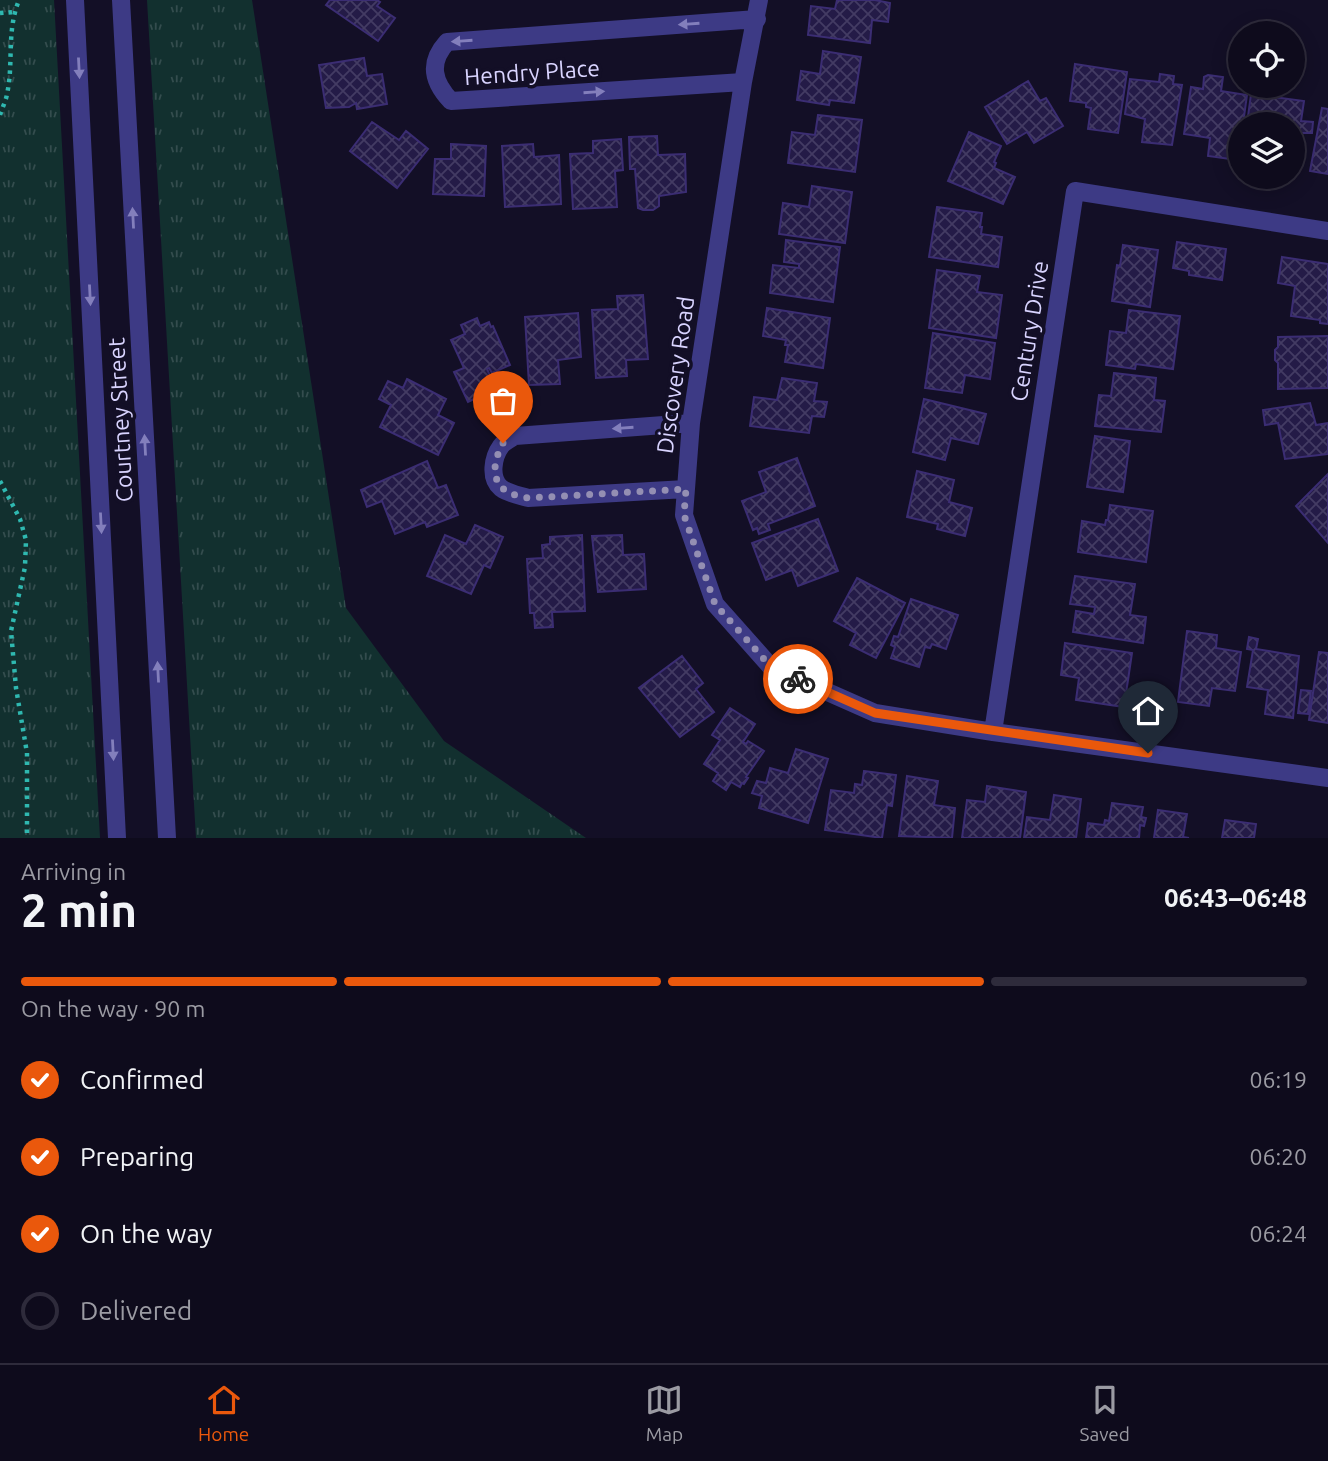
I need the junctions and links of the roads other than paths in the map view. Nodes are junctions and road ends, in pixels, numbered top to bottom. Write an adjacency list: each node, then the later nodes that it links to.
1 (75, 0): 11 (street, Courtney Street, one-way to 11)
2 (121, 0): 12 (street, Courtney Street, one-way to 2)
3 (759, 0): 4 (street, Discovery Road)
4 (757, 19): 5 (street, Discovery Road); 5 (street, Hendry Place, one-way to 5)
5 (743, 82): 7 (street, Discovery Road)
6 (1328, 231): 9 (street, Century Drive)
7 (691, 423): 8 (street, Discovery Road); 8 (street, one-way to 8)
8 (686, 489): 9 (street, Discovery Road)
9 (993, 732): 10 (street, Discovery Road)
10 (1328, 778)
11 (117, 838)
12 (167, 838)

